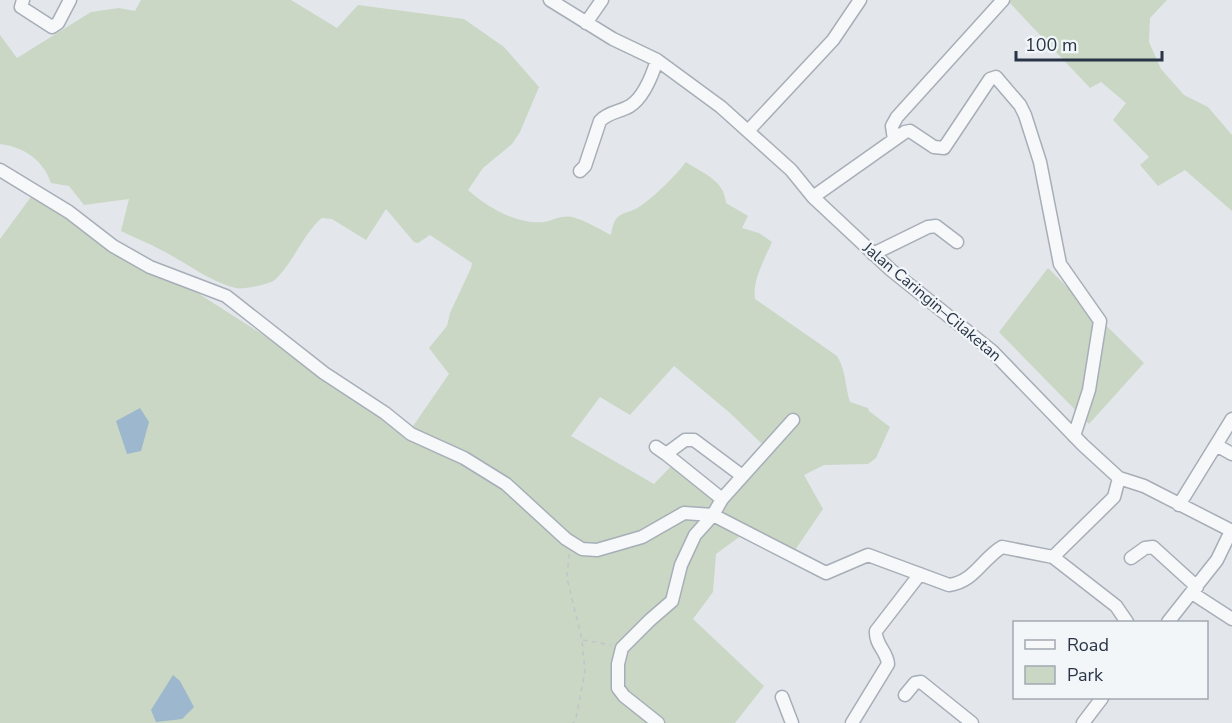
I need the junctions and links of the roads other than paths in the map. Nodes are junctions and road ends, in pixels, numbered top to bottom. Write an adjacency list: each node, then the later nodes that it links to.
1 (23, 0): 2 (street)
2 (70, 0)
3 (550, 0): 7 (street, Jalan Caringin–Cilaketan)
4 (602, 0): 7 (street)
5 (860, 0): 9 (street)
6 (1003, 0): 10 (street)
7 (586, 23): 8 (street, Jalan Caringin–Cilaketan)
8 (657, 60): 9 (street, Jalan Caringin–Cilaketan); 12 (street)
9 (748, 131): 13 (street, Jalan Caringin–Cilaketan)
10 (894, 139): 13 (street); 18 (street)
11 (0, 170): 25 (street)
12 (580, 171)
13 (813, 197): 15 (street, Jalan Caringin–Cilaketan)
14 (957, 242): 15 (street)
15 (873, 254): 18 (street, Jalan Caringin–Cilaketan)
16 (1232, 419): 19 (street)
17 (793, 420): 21 (street)
18 (1074, 436): 22 (street, Jalan Caringin–Cilaketan)
19 (1216, 445): 20 (street); 24 (street)
20 (1232, 454)
21 (741, 475): 23 (street); 23 (street)
22 (1119, 478): 24 (street, Jalan Caringin–Cilaketan); 27 (street)
23 (722, 499): 25 (street)
24 (1179, 505): 26 (street, Jalan Caringin–Cilaketan)
25 (713, 515): 29 (street); 37 (street)
26 (1232, 531): 30 (street)
27 (1053, 557): 29 (street); 32 (street)
28 (1131, 558): 30 (street)
29 (920, 574): 39 (street)
30 (1195, 590): 31 (street); 33 (street)
31 (1232, 619)
32 (1126, 621)
33 (1169, 621)
34 (905, 695): 40 (street)
35 (782, 697): 38 (street)
36 (1100, 699): 41 (street)
37 (658, 723)
38 (792, 723)
39 (852, 723)
40 (972, 723)
41 (1083, 723)

